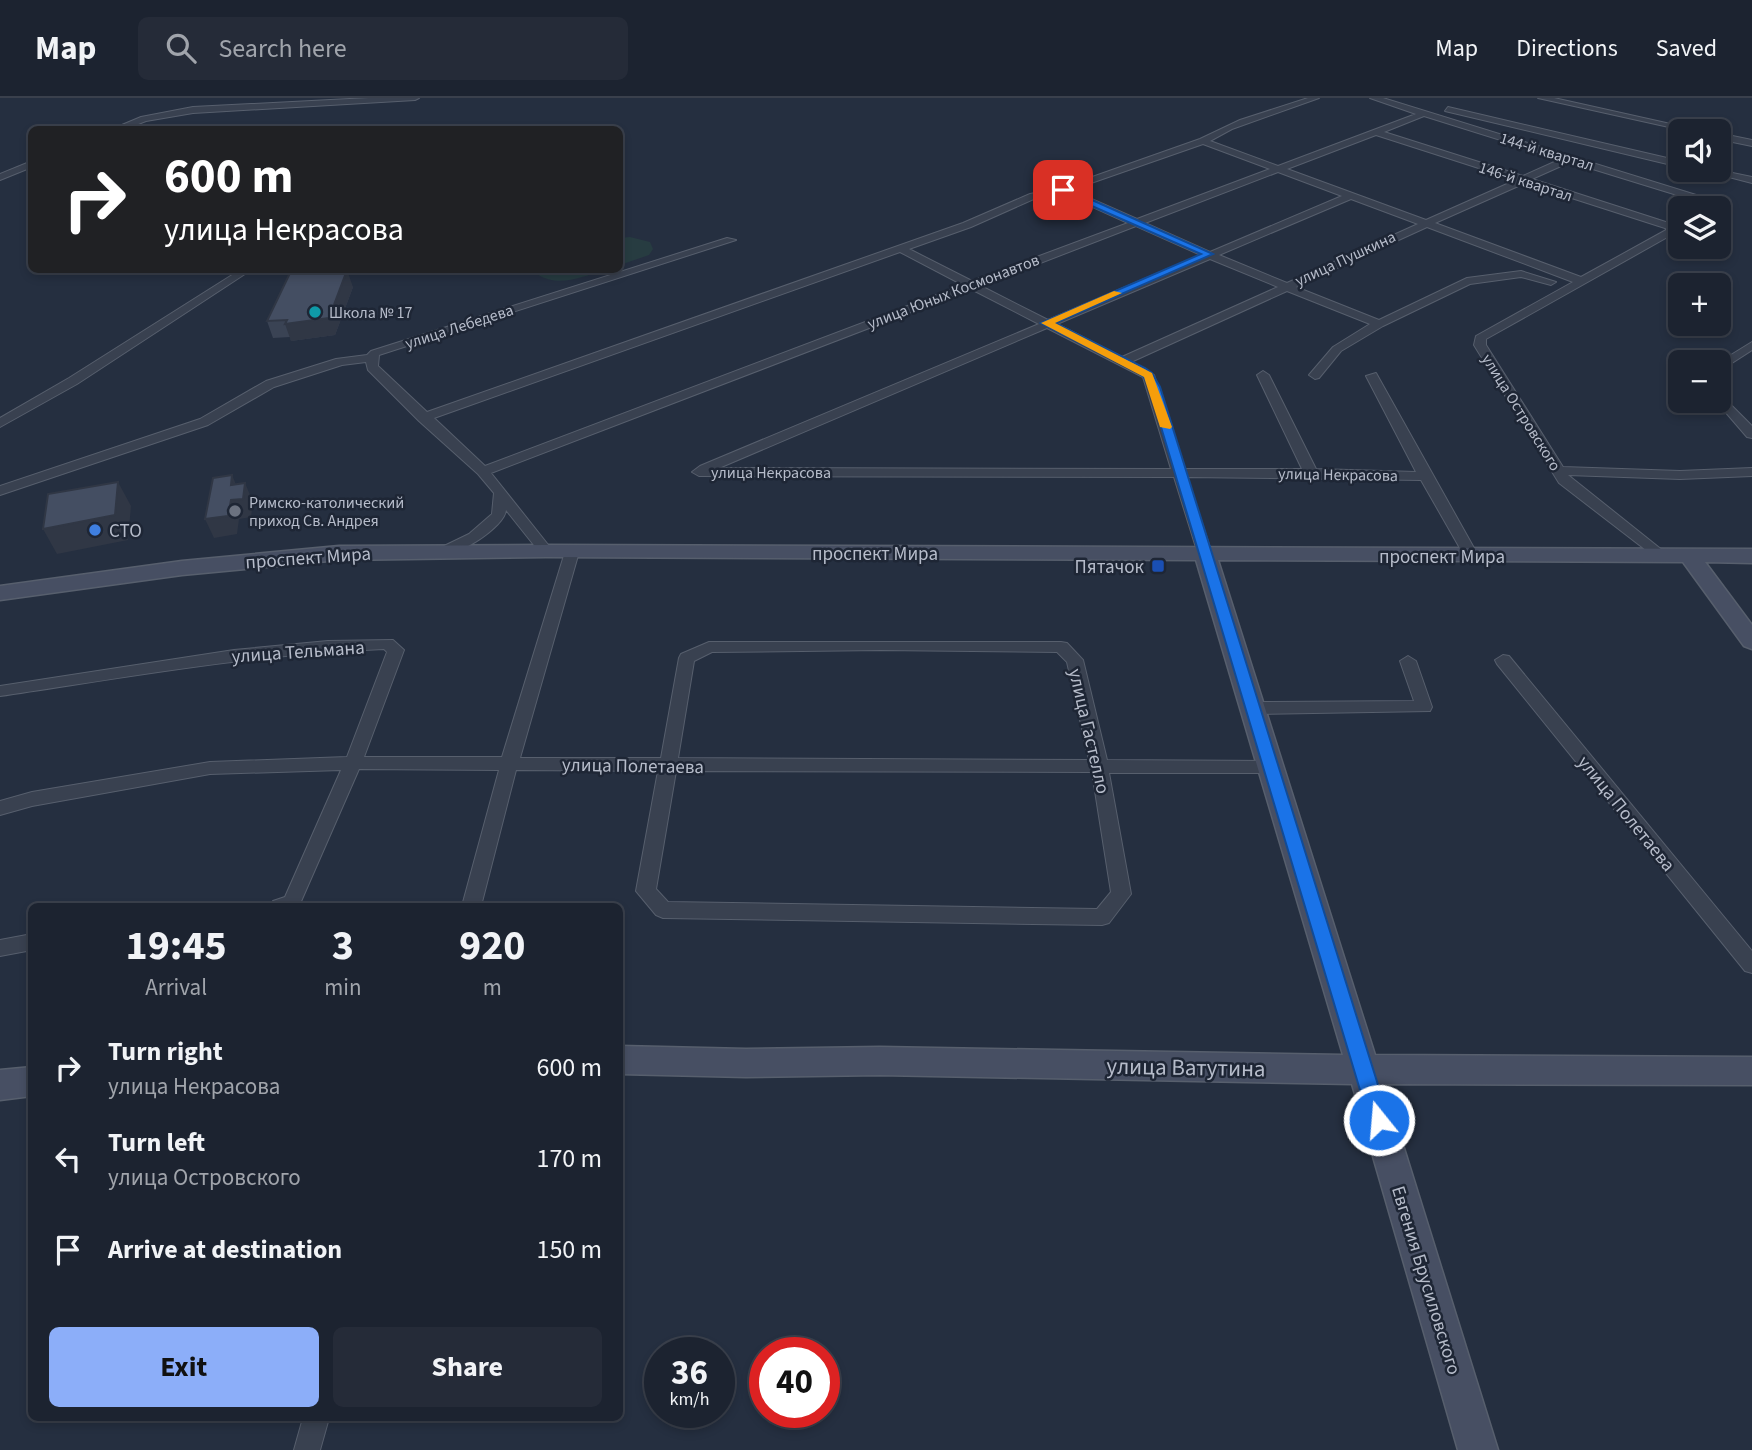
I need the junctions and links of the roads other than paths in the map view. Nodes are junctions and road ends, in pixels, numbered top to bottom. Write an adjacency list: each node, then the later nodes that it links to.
1 (415, 98): 8 (street)
2 (1315, 98): 11 (street)
3 (1374, 98): 6 (street, 144-й квартал)
4 (1402, 98): 14 (street)
5 (1542, 98): 7 (street)
6 (1425, 113): 9 (street, улица Юных Космонавтов); 13 (street, 144-й квартал)
7 (1668, 125)
8 (125, 126)
9 (1376, 132): 16 (street, улица Юных Космонавтов); 19 (street, 146-й квартал)
10 (1731, 139): 12 (street)
11 (1203, 141): 16 (street); 21 (street)
12 (1752, 143)
13 (1569, 159): 19 (street, улица Пушкина); 23 (street, 144-й квартал)
14 (1668, 161)
15 (28, 166): 18 (street)
16 (1275, 169): 22 (street); 24 (street, улица Юных Космонавтов)
17 (1731, 175): 20 (street)
18 (0, 177)
19 (1520, 179): 25 (street, улица Пушкина); 26 (street, 146-й квартал)
20 (1752, 180)
21 (1063, 190): 24 (street); 29 (street)
22 (1350, 196): 25 (street); 30 (street, улица Некрасова)
23 (1682, 196)
24 (1133, 222): 30 (street); 35 (street, улица Юных Космонавтов)
25 (1423, 223): 31 (street); 36 (street, улица Пушкина)
26 (1668, 224)
27 (1668, 233): 33 (street, улица Островского)
28 (731, 240): 41 (street, улица Лебедева)
29 (899, 248): 35 (street, Евгения Брусиловского); 48 (street)
30 (1209, 254): 36 (street); 38 (street, улица Некрасова)
31 (1549, 269): 33 (street); 34 (street)
32 (241, 273): 49 (street)
33 (1581, 281): 37 (street, улица Островского)
34 (1551, 282): 37 (street); 39 (street)
35 (971, 285): 38 (street, Евгения Брусиловского); 51 (street, улица Юных Космонавтов)
36 (1286, 286): 39 (street); 42 (street, улица Пушкина)
37 (1554, 297): 52 (street, улица Островского)
38 (1046, 323): 42 (street, Евгения Брусиловского); 55 (street, улица Некрасова)
39 (1378, 324): 45 (street)
40 (1752, 345): 43 (street)
41 (371, 358): 48 (street); 57 (street, улица Лебедева)
42 (1123, 360): 55 (street, Евгения Брусиловского)
43 (1731, 360)
44 (1263, 375): 54 (street)
45 (1315, 375)
46 (1372, 376): 56 (street)
47 (1731, 411): 50 (street)
48 (423, 418): 51 (street)
49 (0, 423)
50 (1752, 434)
51 (483, 471): 58 (street)
52 (1560, 471): 53 (street); 63 (street, улица Островского)
53 (1752, 472)
54 (1311, 473): 55 (street, улица Некрасова); 56 (street, улица Некрасова)
55 (1180, 474): 62 (street, Евгения Брусиловского)
56 (1425, 476): 65 (street)
57 (0, 491)
58 (500, 494): 59 (street); 60 (street)
59 (445, 551): 60 (main road, проспект Мира); 67 (main road, проспект Мира)
60 (546, 551): 61 (main road, проспект Мира)
61 (572, 552): 62 (main road, проспект Мира); 74 (street)
62 (1205, 554): 65 (main road, проспект Мира); 72 (main road, Евгения Брусиловского)
63 (1660, 554): 64 (main road, проспект Мира); 65 (main road, проспект Мира)
64 (1688, 554): 66 (main road, проспект Мира); 68 (main road)
65 (1472, 556)
66 (1752, 556)
67 (0, 593)
68 (1752, 641)
69 (1503, 660): 83 (street, улица Полетаева)
70 (1408, 661): 72 (street)
71 (0, 691): 73 (street, улица Тельмана)
72 (1252, 708): 76 (main road, Евгения Брусиловского)
73 (353, 763): 74 (street, улица Полетаева); 78 (street, улица Полетаева); 79 (street, улица Тельмана)
74 (509, 764): 75 (street, улица Полетаева); 80 (street)
75 (668, 766): 77 (street, улица Полетаева); 77 (street, улица Гастелло); 77 (street, улица Гастелло)
76 (1270, 767): 77 (street, улица Полетаева); 85 (main road, Евгения Брусиловского)
77 (1100, 768)
78 (0, 808)
79 (289, 903)
80 (473, 903)
81 (28, 943): 82 (street)
82 (0, 948)
83 (1752, 965)
84 (623, 1060): 85 (main road, улица Ватутина)
85 (1364, 1070): 86 (main road, улица Ватутина); 91 (main road, Евгения Брусиловского)
86 (1752, 1071)
87 (28, 1082): 88 (street)
88 (0, 1085)
89 (315, 1421): 90 (street)
90 (307, 1450)
91 (1478, 1450)

